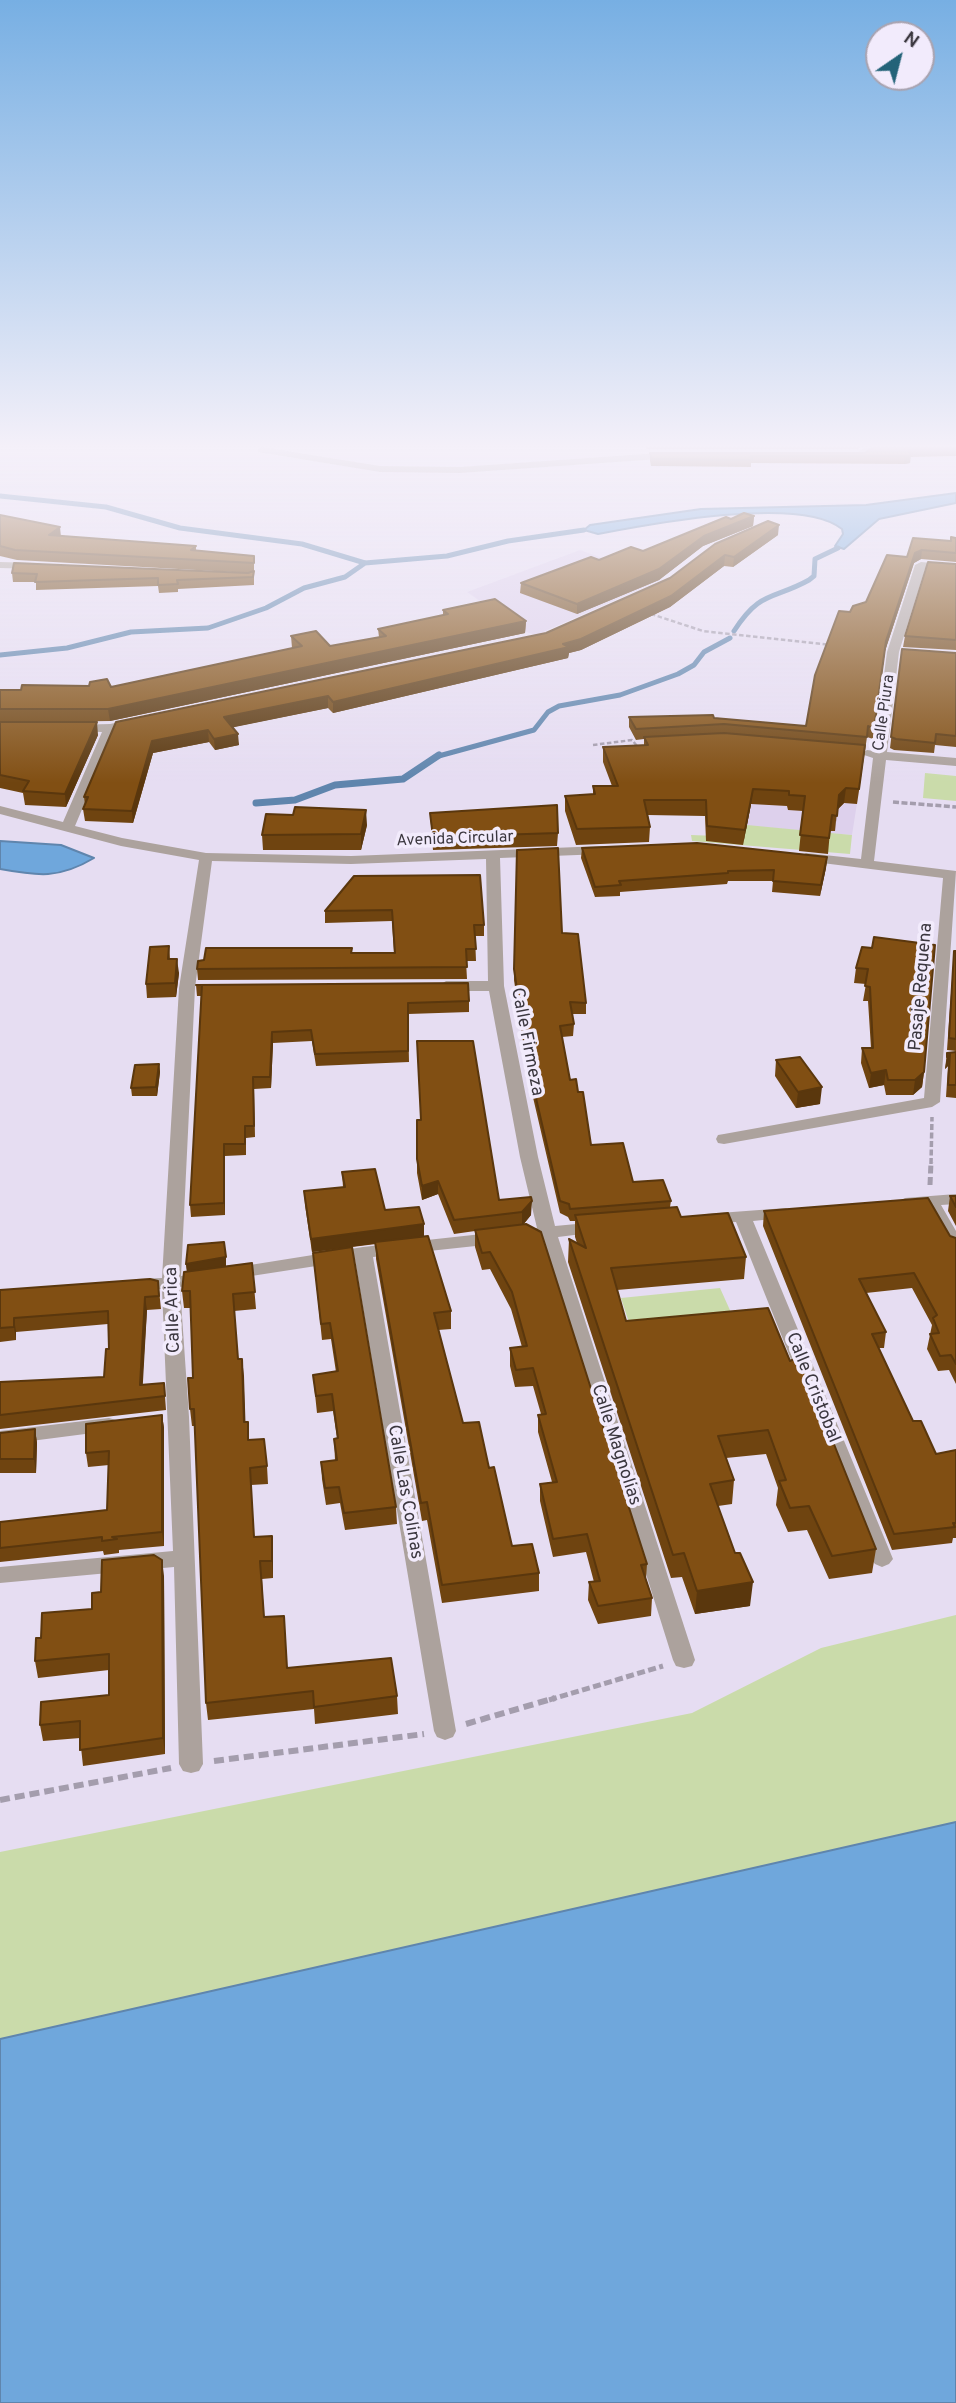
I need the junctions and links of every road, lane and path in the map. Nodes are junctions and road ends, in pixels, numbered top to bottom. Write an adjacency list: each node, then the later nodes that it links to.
1 (8, 559): 3 (street)
2 (0, 565): 3 (street)
3 (35, 566): 4 (street)
4 (48, 566)
5 (956, 568): 14 (street, Calle Piura)
6 (644, 612): 7 (path)
7 (839, 646)
8 (151, 719): 10 (street)
9 (55, 728): 10 (street)
10 (110, 728): 19 (street)
11 (593, 745): 12 (path)
12 (637, 746)
13 (853, 753): 14 (street)
14 (878, 755): 15 (street); 24 (street, Calle Piura)
15 (956, 762)
16 (892, 802): 17 (path)
17 (956, 807)
18 (3, 812): 19 (street, Avenida Circular)
19 (67, 828): 22 (street, Avenida Circular)
20 (623, 849): 23 (street, Avenida Circular)
21 (794, 856): 24 (street)
22 (206, 857): 23 (street, Avenida Circular); 43 (street, Calle Arica)
23 (492, 857): 28 (street, Calle Firmeza)
24 (867, 864): 25 (street)
25 (953, 874): 26 (street, Pasaje Requena)
26 (949, 961): 29 (street, Pasaje Requena)
27 (429, 986): 28 (street)
28 (496, 986): 40 (street, Calle Firmeza)
29 (935, 1058): 30 (street); 31 (street, Pasaje Requena)
30 (956, 1058)
31 (932, 1102): 32 (street); 34 (path)
32 (724, 1139)
33 (956, 1199): 34 (street)
34 (930, 1201): 35 (street); 41 (street)
35 (890, 1204)
36 (809, 1211): 37 (street)
37 (743, 1216): 38 (street); 48 (street, Calle Cristobal)
38 (687, 1220)
39 (617, 1226): 40 (street)
40 (547, 1231): 42 (street); 50 (street, Calle Magnolias)
41 (956, 1246)
42 (363, 1253): 43 (street); 51 (street, Calle Las Colinas)
43 (171, 1283): 44 (street); 47 (street, Calle Arica)
44 (118, 1286)
45 (124, 1423): 46 (street)
46 (0, 1438)
47 (184, 1558): 49 (street); 52 (street, Calle Arica)
48 (882, 1559)
49 (0, 1575)
50 (684, 1660)
51 (445, 1731)
52 (191, 1764): 53 (path)
53 (0, 1800)

